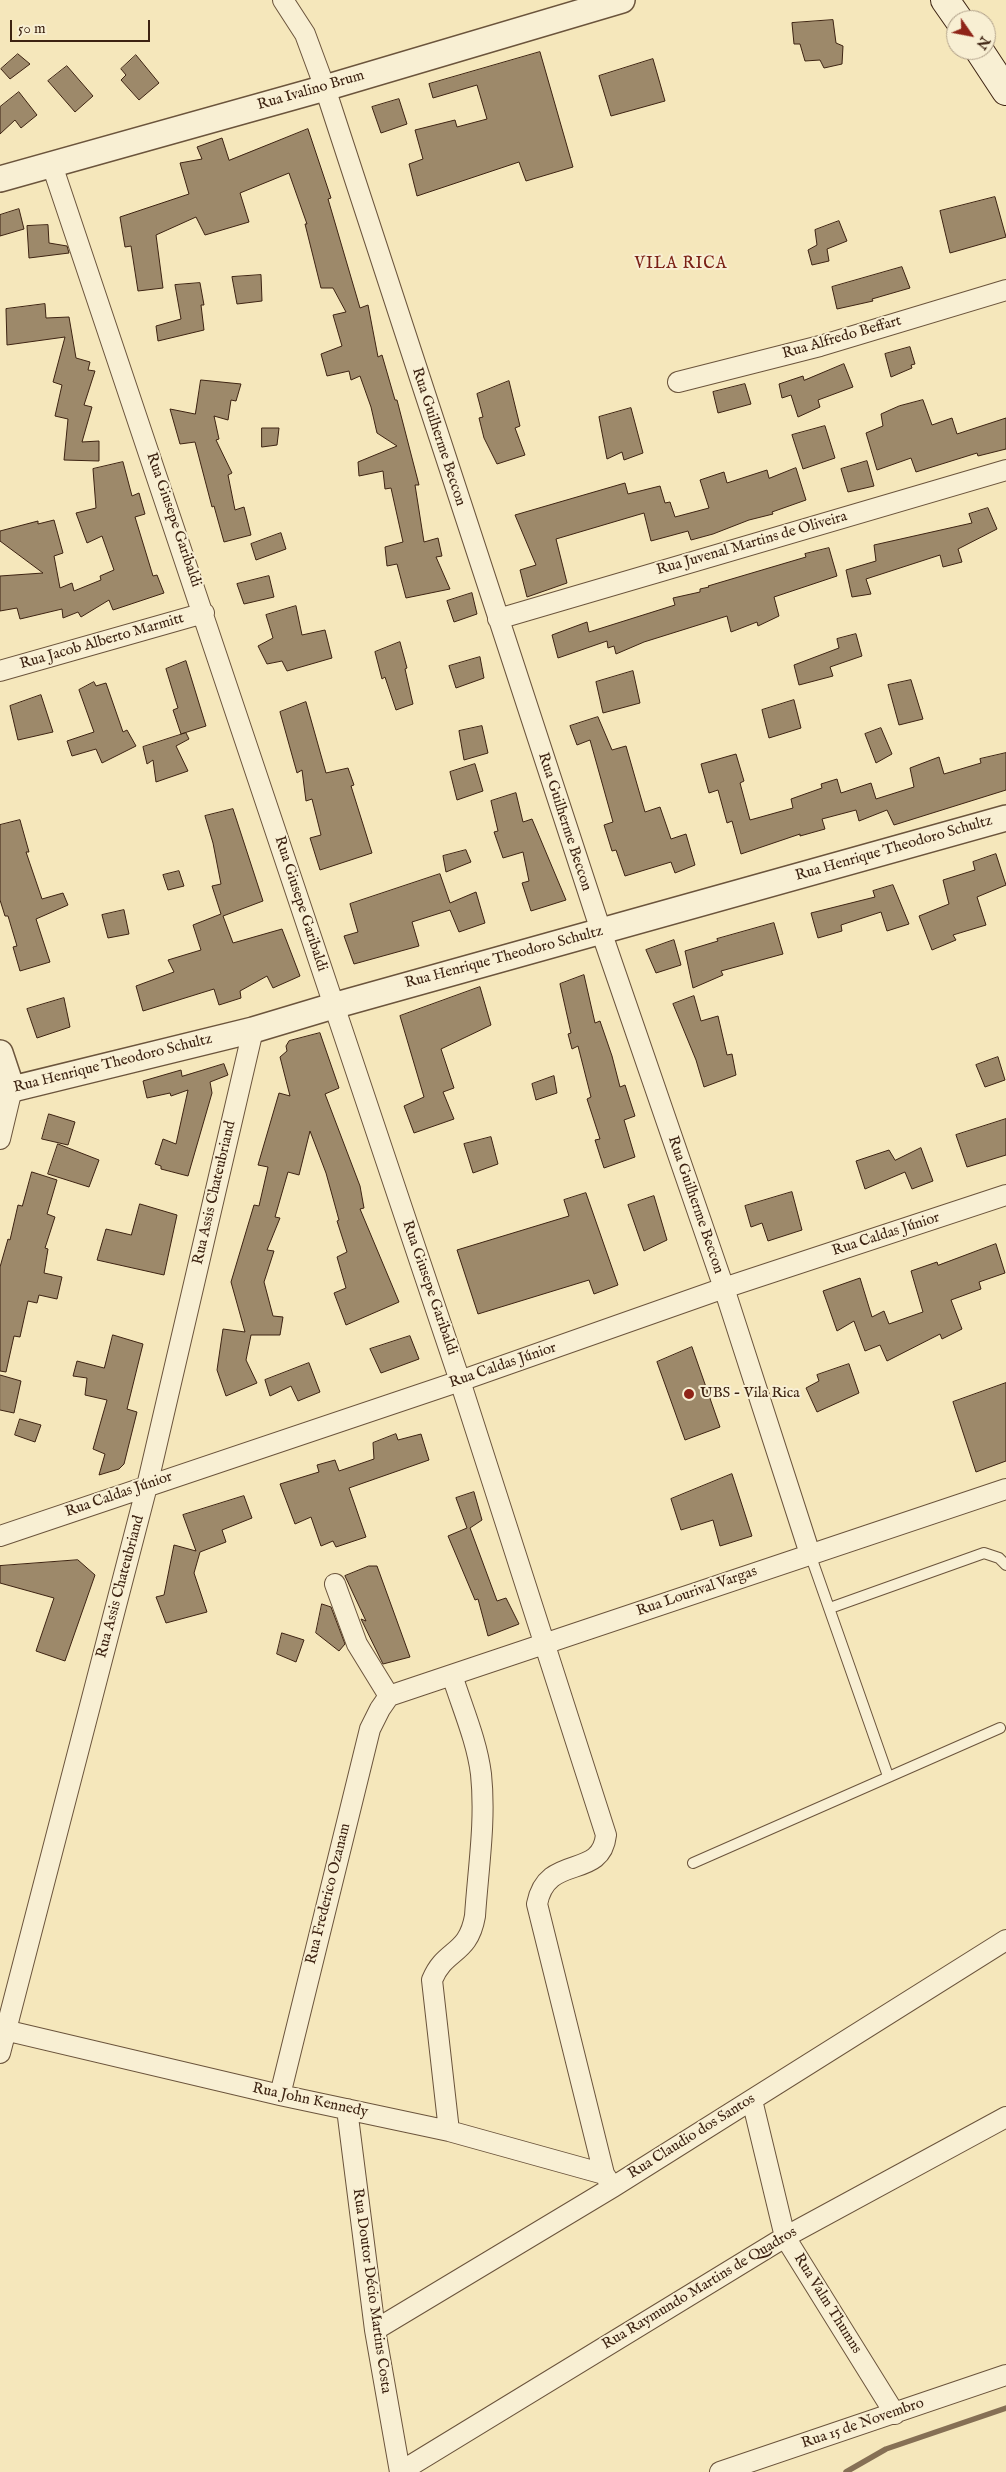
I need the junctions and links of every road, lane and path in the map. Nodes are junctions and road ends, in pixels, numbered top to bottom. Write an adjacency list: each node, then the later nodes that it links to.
1 (282, 0): 4 (street, Rua Guilherme Beccon)
2 (622, 0): 4 (street, Rua Ivalino Brum)
3 (986, 60): 5 (main road)
4 (324, 88): 6 (street, Rua Ivalino Brum); 12 (street, Rua Guilherme Beccon)
5 (1006, 91)
6 (52, 165): 7 (street, Rua Ivalino Brum); 11 (street, Rua Giusepe Garibaldi)
7 (0, 179)
8 (1006, 290): 9 (street, Rua Alfredo Beffart)
9 (678, 382)
10 (1006, 470): 12 (street, Rua Juvenal Martins de Oliveira)
11 (204, 612): 13 (street, Rua Jacob Alberto Marmitt); 16 (street, Rua Giusepe Garibaldi)
12 (498, 619): 15 (street, Rua Guilherme Beccon)
13 (0, 671)
14 (1006, 818): 15 (street, Rua Henrique Theodoro Schultz)
15 (600, 931): 16 (street, Rua Henrique Theodoro Schultz); 22 (street, Rua Guilherme Beccon)
16 (333, 1006): 17 (street, Rua Henrique Theodoro Schultz); 23 (street, Rua Giusepe Garibaldi)
17 (252, 1030): 19 (street, Rua Henrique Theodoro Schultz); 24 (street, Rua Assis Chateubriand)
18 (0, 1053): 19 (street)
19 (6, 1090): 20 (street)
20 (0, 1139)
21 (1006, 1195): 22 (street, Rua Caldas Júnior)
22 (724, 1288): 23 (street, Rua Caldas Júnior); 27 (street, Rua Guilherme Beccon)
23 (460, 1381): 24 (street, Rua Caldas Júnior); 31 (street, Rua Giusepe Garibaldi)
24 (147, 1486): 26 (street, Rua Caldas Júnior); 38 (street, Rua Assis Chateubriand)
25 (1006, 1489): 27 (street, Rua Lourival Vargas)
26 (0, 1536)
27 (810, 1554): 30 (lane); 31 (street, Rua Lourival Vargas)
28 (1006, 1565): 30 (lane)
29 (335, 1584): 33 (street)
30 (830, 1608): 35 (lane)
31 (545, 1644): 32 (street, Rua Lourival Vargas); 45 (street, Rua Giusepe Garibaldi)
32 (452, 1675): 33 (street, Rua Lourival Vargas); 44 (street)
33 (389, 1696): 40 (street, Rua Frederico Ozanam)
34 (1000, 1728): 35 (lane)
35 (888, 1776): 36 (lane)
36 (694, 1863)
37 (1006, 1940): 41 (street, Rua Claudio dos Santos)
38 (3, 2030): 39 (street, Rua Assis Chateubriand); 40 (street, Rua John Kennedy)
39 (0, 2053)
40 (280, 2095): 42 (street, Rua John Kennedy)
41 (752, 2100): 45 (street, Rua Claudio dos Santos); 46 (street, Rua Valm Thumns)
42 (347, 2109): 44 (street, Rua John Kennedy); 47 (street, Rua Doutor Décio Martins Costa)
43 (1006, 2117): 46 (street, Rua Raymundo Martins de Quadros)
44 (449, 2131): 45 (street, Rua John Kennedy)
45 (608, 2180): 47 (street, Rua Claudio dos Santos)
46 (785, 2237): 49 (street, Rua Valm Thumns); 51 (street, Rua Raymundo Martins de Quadros)
47 (375, 2330): 51 (street, Rua Doutor Décio Martins Costa)
48 (1006, 2375): 49 (street, Rua 15 de Novembro)
49 (895, 2414): 50 (street, Rua 15 de Novembro)
50 (732, 2470)
51 (400, 2472)

